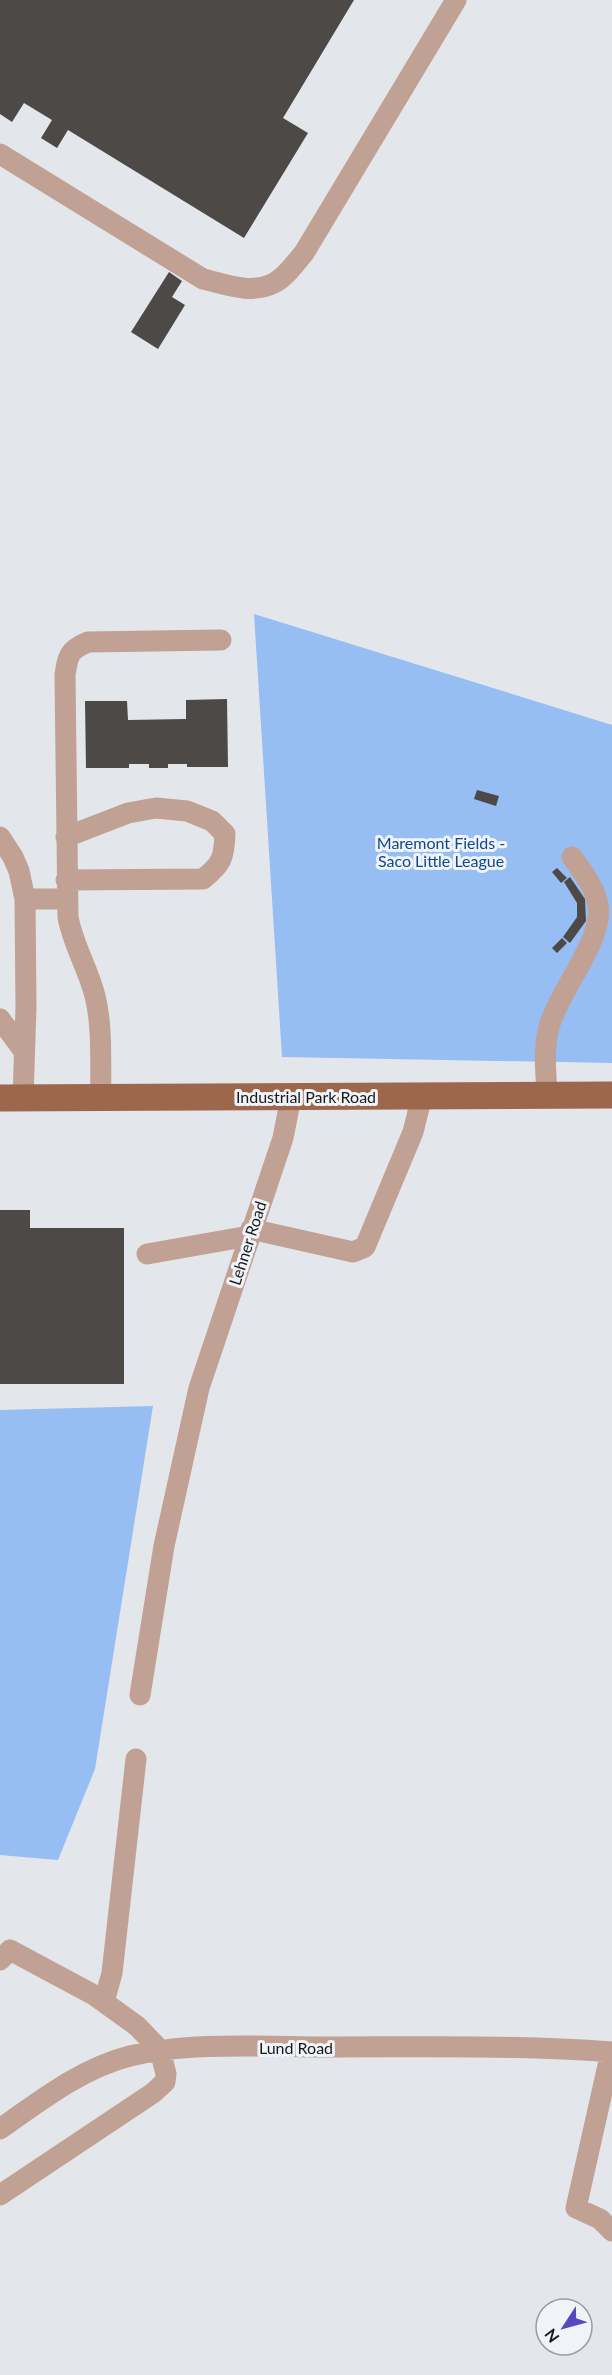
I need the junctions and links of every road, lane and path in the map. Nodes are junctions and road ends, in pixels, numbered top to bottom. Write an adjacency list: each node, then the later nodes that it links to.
1 (456, 0): 2 (street)
2 (0, 154)
3 (221, 640): 5 (street)
4 (0, 837): 8 (street)
5 (66, 837): 7 (street); 7 (street)
6 (572, 857): 12 (street)
7 (67, 889): 8 (street); 16 (street)
8 (25, 899): 10 (street)
9 (0, 1019): 10 (street)
10 (23, 1050): 15 (street)
11 (422, 1095): 12 (main road, Industrial Park Road); 14 (main road, Industrial Park Road); 17 (street)
12 (547, 1095): 13 (main road, Industrial Park Road)
13 (612, 1095)
14 (291, 1096): 16 (main road, Industrial Park Road); 17 (street, Lehner Road)
15 (12, 1098): 16 (main road, Industrial Park Road)
16 (101, 1098)
17 (250, 1232): 18 (street); 19 (street, Lehner Road)
18 (147, 1254)
19 (140, 1695)
20 (136, 1759): 22 (street)
21 (3, 1952): 22 (street)
22 (104, 2002): 23 (street)
23 (160, 2050): 24 (street, Lund Road); 25 (street, Lund Road); 26 (street)
24 (612, 2052): 27 (street)
25 (0, 2129)
26 (0, 2196)
27 (612, 2231)

